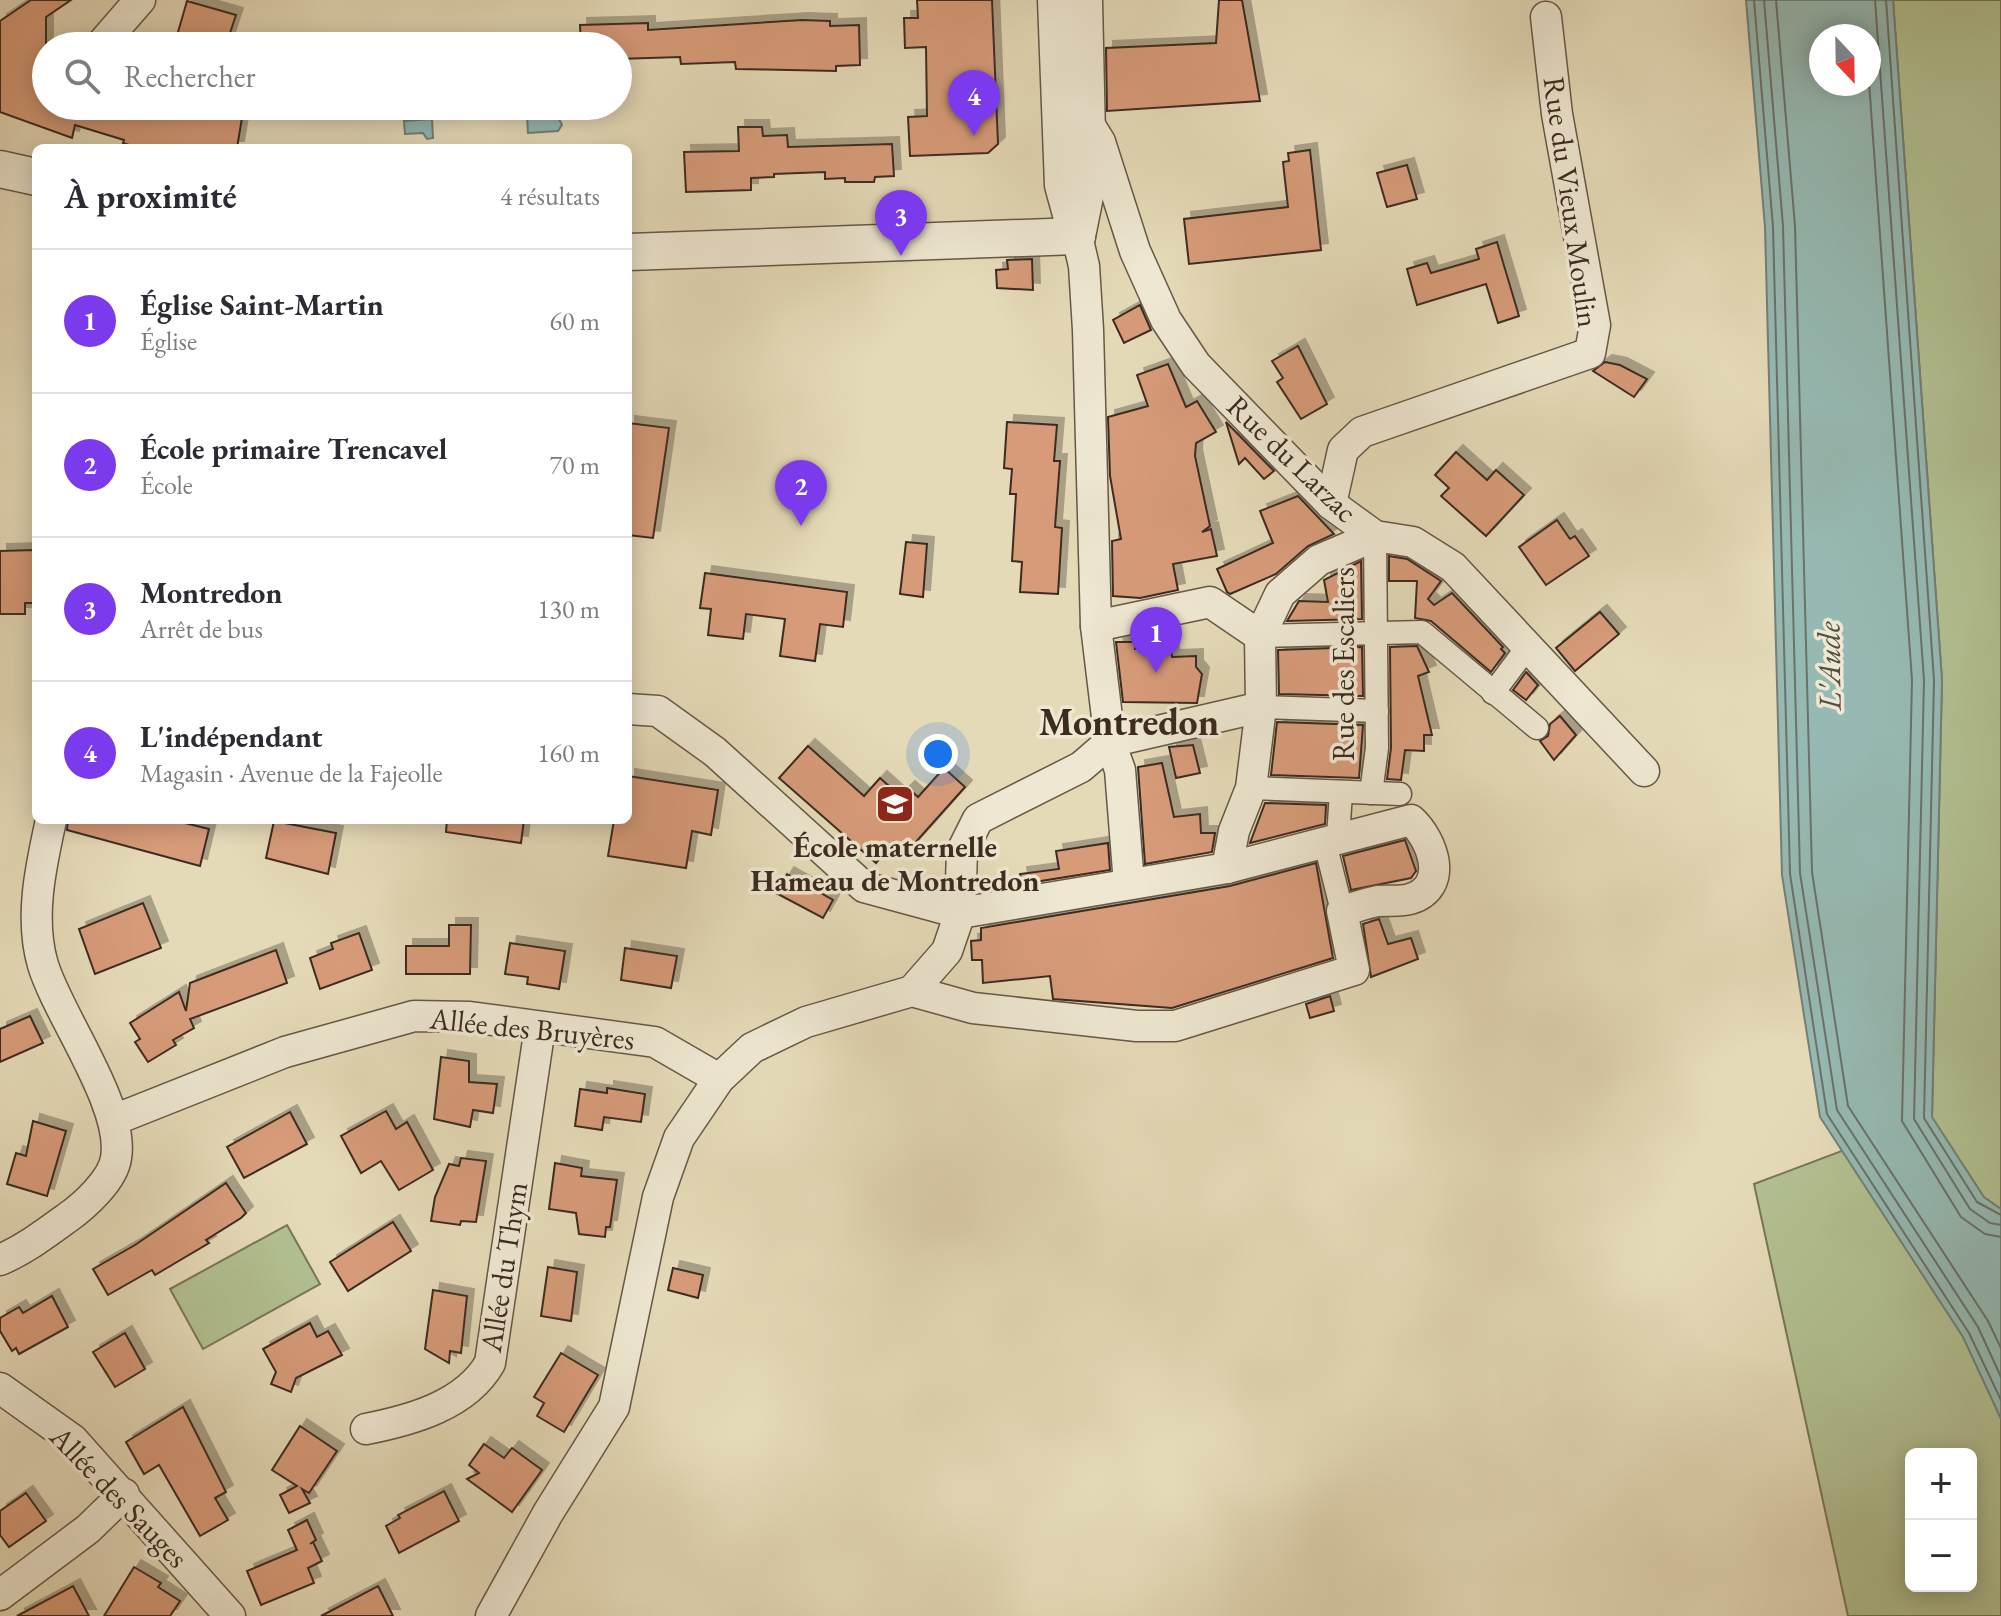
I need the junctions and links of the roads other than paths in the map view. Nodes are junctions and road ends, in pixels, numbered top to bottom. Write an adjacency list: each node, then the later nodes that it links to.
1 (140, 0): 5 (street)
2 (1056, 0): 6 (street)
3 (1084, 0): 6 (street)
4 (1546, 17): 11 (street, Rue du Vieux Moulin)
5 (112, 32)
6 (1074, 121): 9 (street); 11 (street, Rue du Larzac)
7 (0, 169): 8 (street)
8 (32, 176)
9 (1077, 236): 10 (street); 13 (street)
10 (632, 252)
11 (1331, 504): 12 (street, Rue du Larzac)
12 (1375, 536): 14 (street, Rue des Escaliers); 15 (street); 16 (street, Rue du Larzac)
13 (1096, 626): 15 (street); 22 (street)
14 (1375, 632): 15 (street); 17 (street); 20 (street, Rue des Escaliers)
15 (1260, 636): 18 (street)
16 (1529, 645): 17 (street); 23 (street, Rue du Larzac)
17 (1493, 693): 21 (street)
18 (1261, 707): 20 (street); 22 (street); 24 (street)
19 (639, 710): 33 (street)
20 (1377, 711): 26 (street, Rue des Escaliers)
21 (1537, 728)
22 (1110, 742): 31 (street); 33 (street)
23 (1644, 771)
24 (1251, 788): 25 (street); 30 (street)
25 (1341, 793): 26 (street); 29 (street)
26 (1371, 793): 27 (street)
27 (1405, 807): 29 (street); 32 (street)
28 (50, 824): 37 (street)
29 (1332, 840): 30 (street); 32 (street)
30 (1227, 868): 31 (street)
31 (1129, 884): 33 (street)
32 (1342, 911): 34 (street)
33 (960, 913): 34 (street)
34 (912, 991): 36 (street)
35 (540, 1027): 36 (street, Allée des Bruyères); 37 (street, Allée des Bruyères); 40 (street, Allée du Thym)
36 (719, 1079): 44 (street)
37 (114, 1120): 38 (street)
38 (0, 1260)
39 (0, 1388): 41 (street, Allée des Sauges)
40 (366, 1429)
41 (124, 1494): 42 (street); 43 (street, Allée des Sauges)
42 (0, 1595)
43 (230, 1616)
44 (491, 1616)

